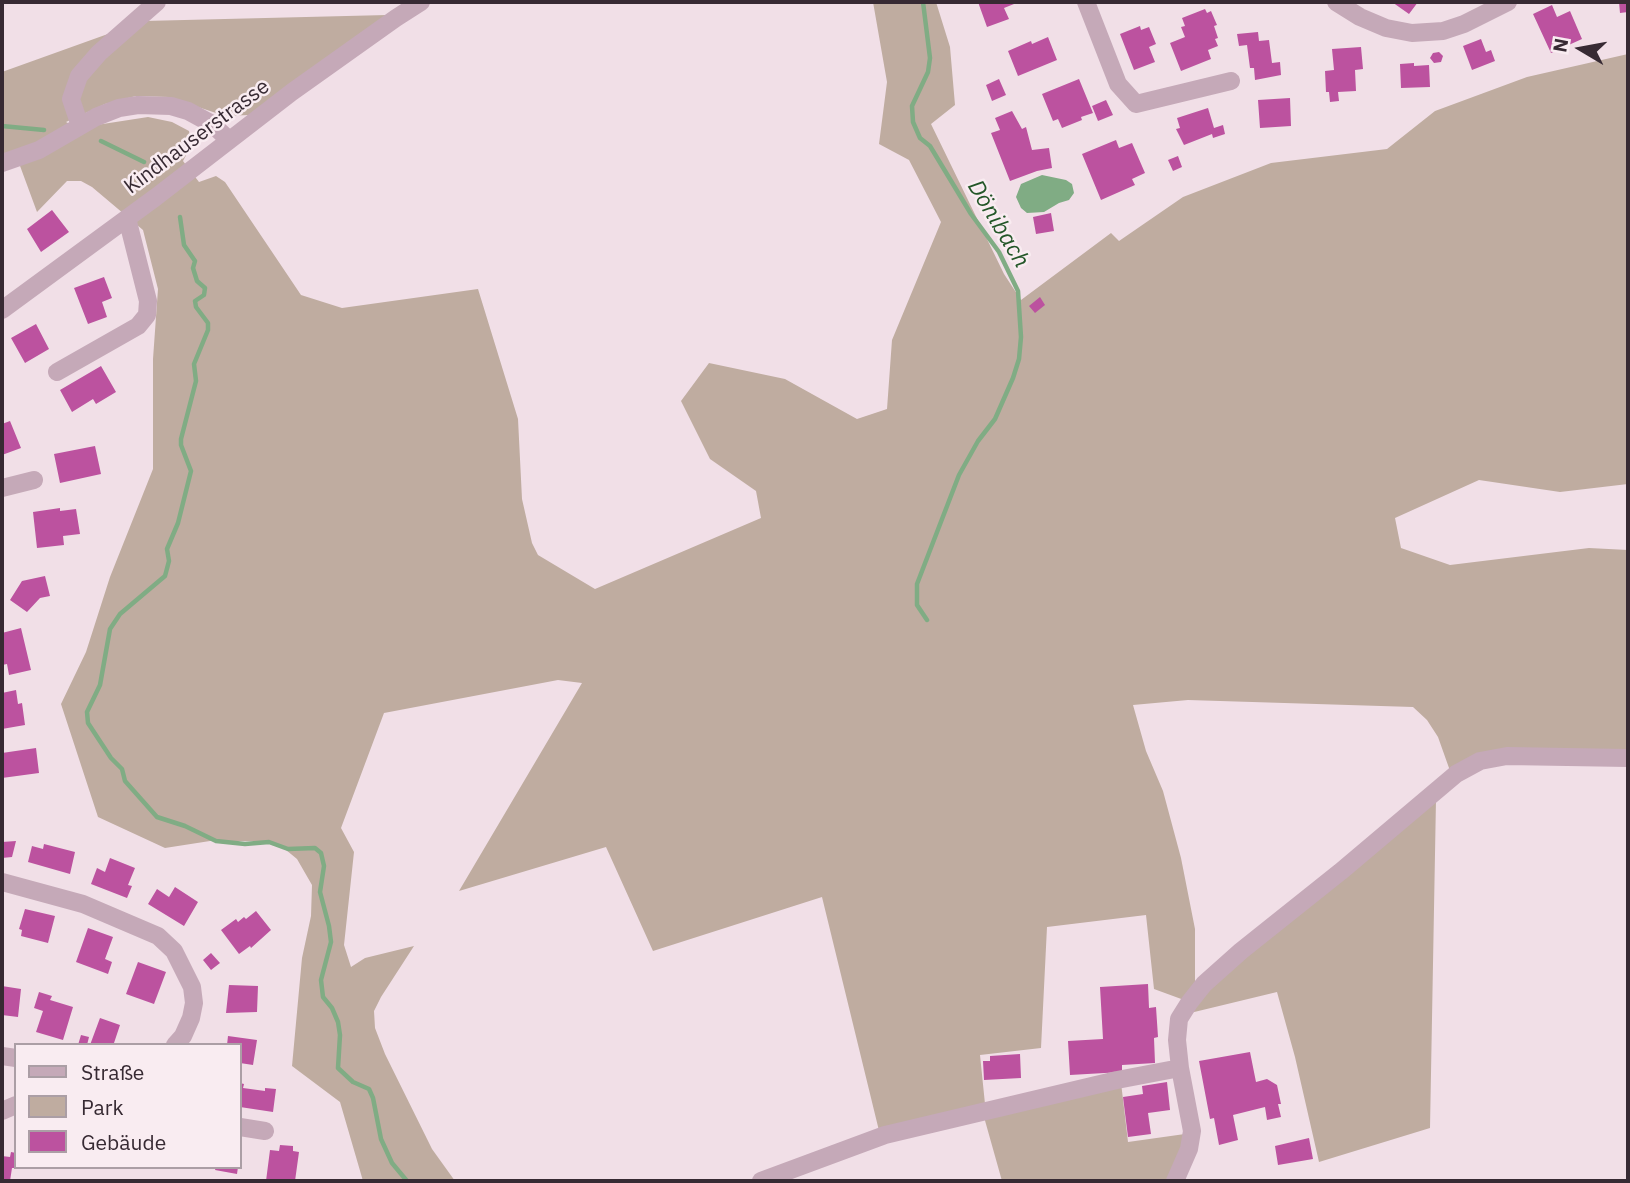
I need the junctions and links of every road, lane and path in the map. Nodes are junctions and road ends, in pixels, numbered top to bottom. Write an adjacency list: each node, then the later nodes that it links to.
1 (157, 2): 7 (street)
2 (422, 2): 8 (street, Kindhauserstrasse)
3 (1086, 2): 6 (street)
4 (1336, 2): 5 (street)
5 (1508, 2)
6 (1231, 81)
7 (80, 126): 8 (street); 9 (street)
8 (229, 140): 10 (street, Kindhauserstrasse)
9 (2, 163)
10 (127, 218): 11 (street, Kindhauserstrasse); 12 (street)
11 (2, 310)
12 (57, 372)
13 (34, 480): 14 (street)
14 (2, 488)
15 (1628, 758): 18 (street)
16 (2, 882): 17 (street)
17 (177, 1043)
18 (1180, 1068): 21 (street); 22 (street)
19 (242, 1127): 20 (street)
20 (265, 1131)
21 (761, 1181)
22 (1175, 1181)

